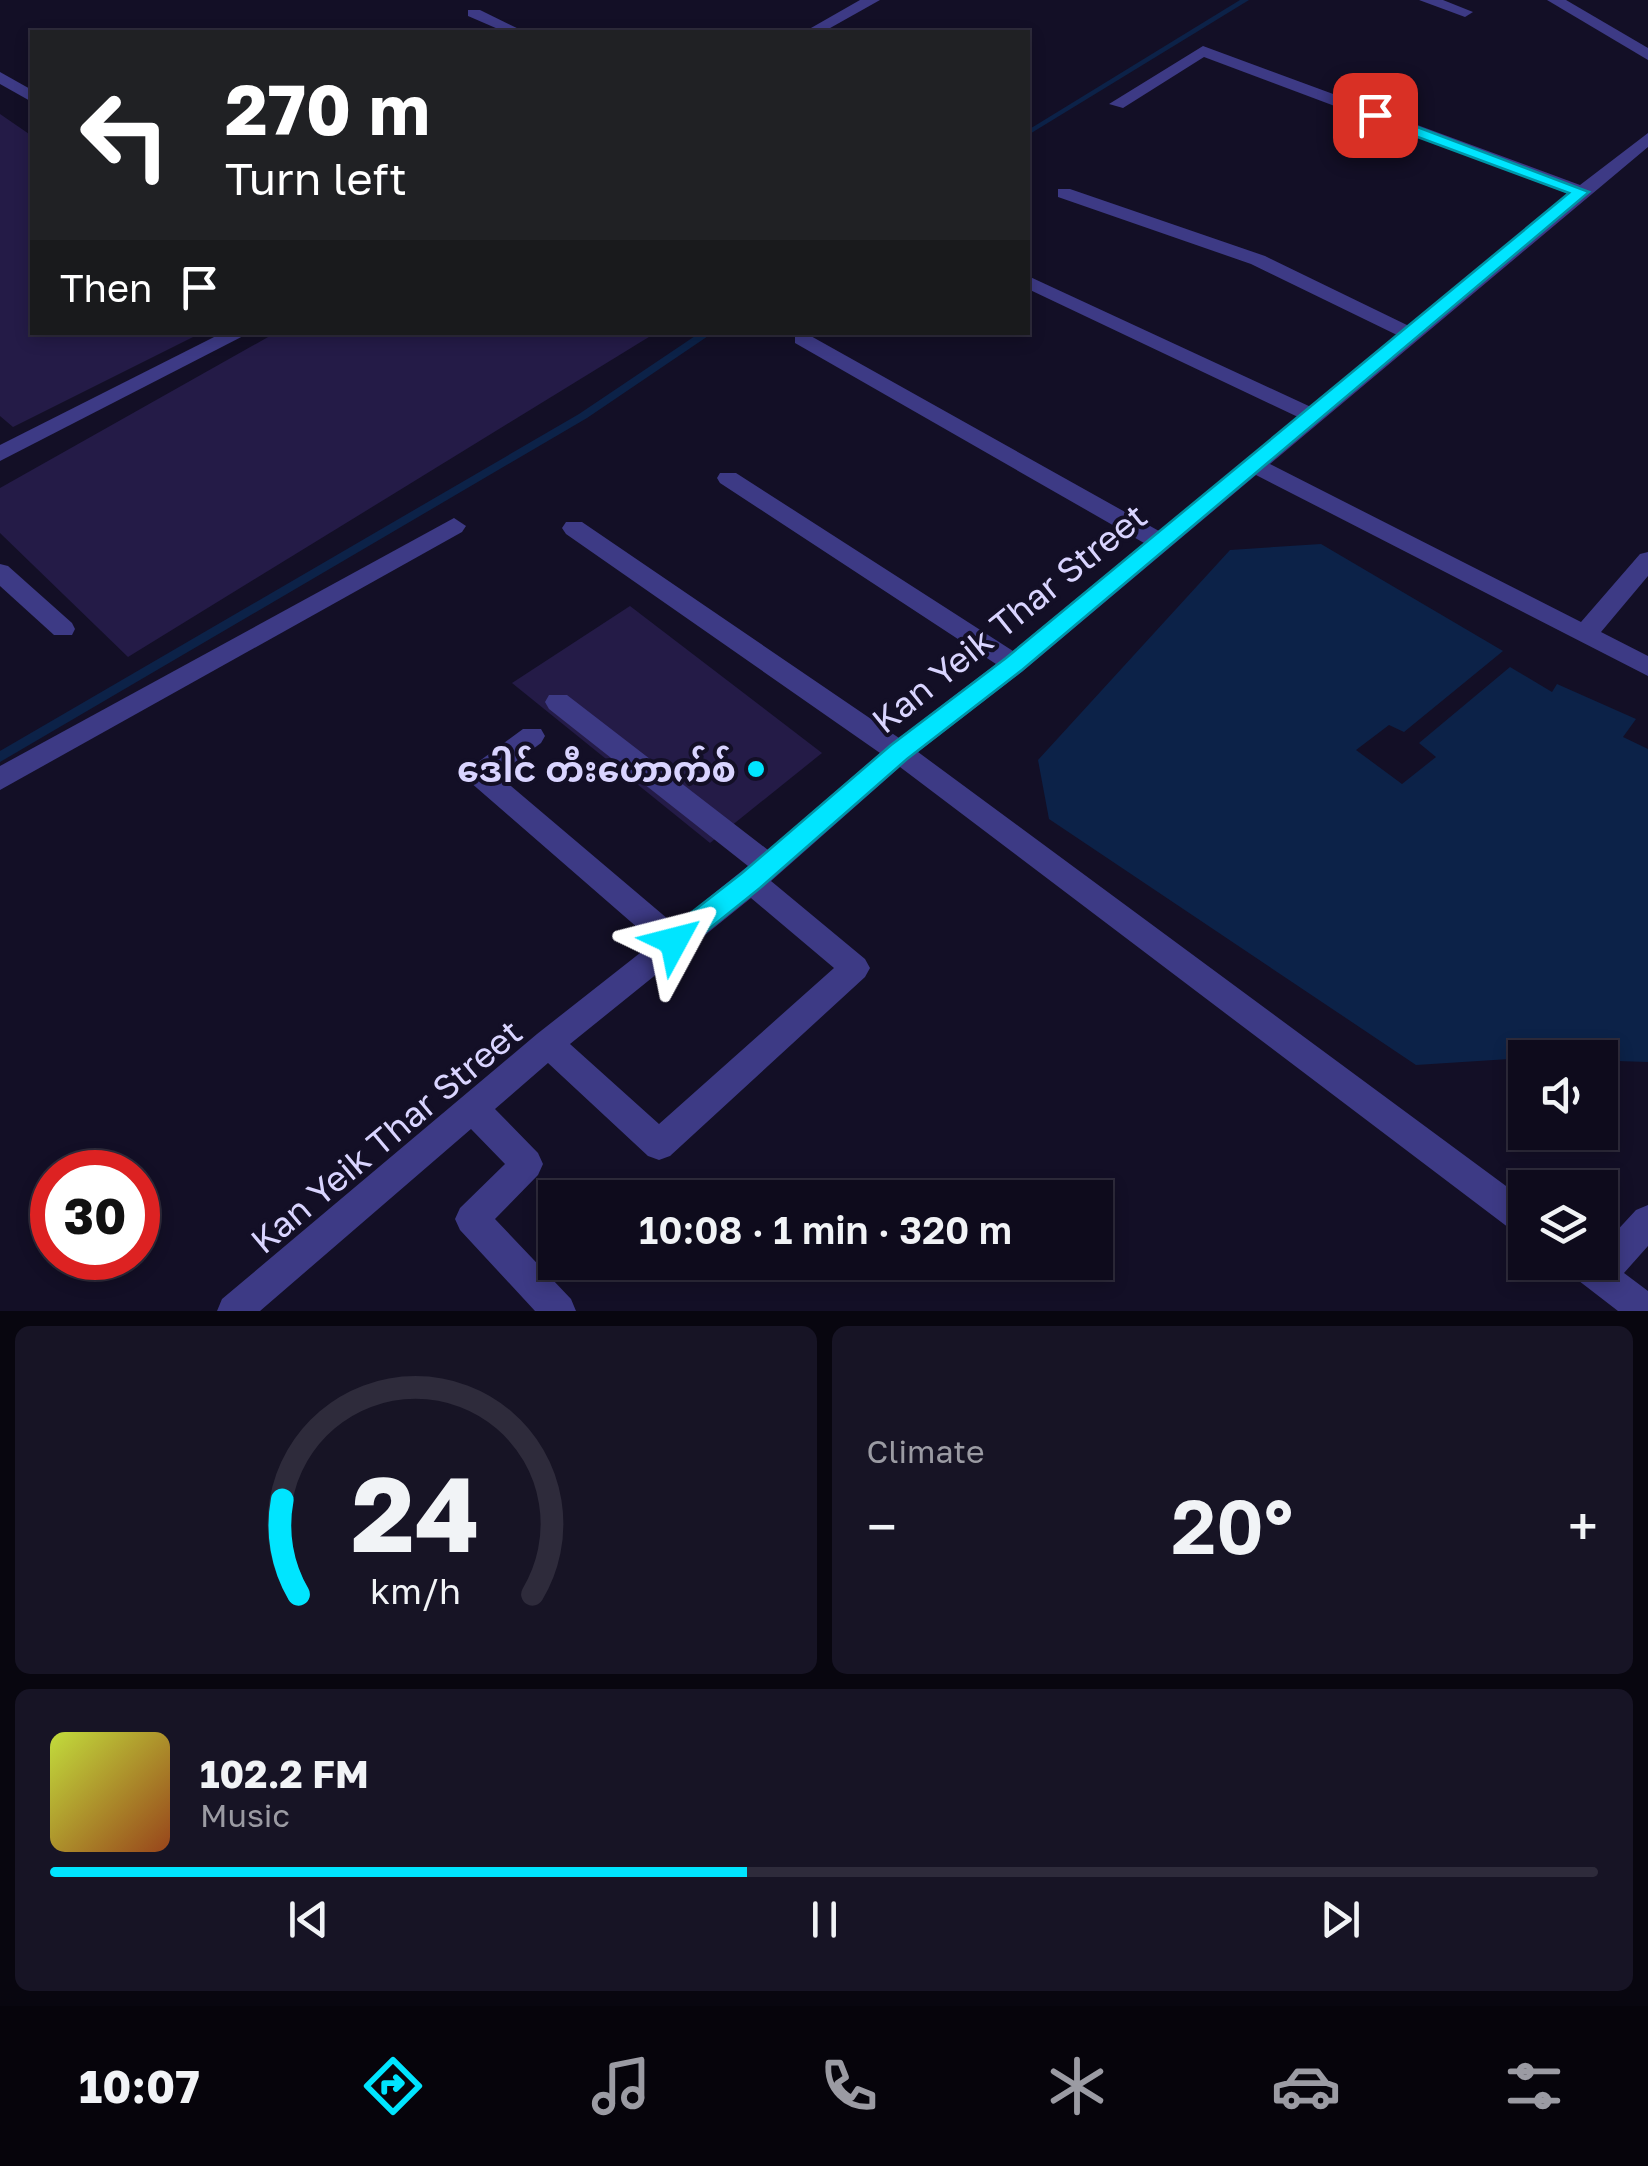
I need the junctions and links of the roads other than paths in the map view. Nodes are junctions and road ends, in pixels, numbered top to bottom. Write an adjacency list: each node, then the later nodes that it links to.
1 (872, 0): 7 (street)
2 (1427, 0): 4 (street)
3 (1555, 0): 8 (street)
4 (1465, 12)
5 (474, 13): 6 (street)
6 (512, 30)
7 (816, 30)
8 (1648, 54)
9 (0, 78): 10 (street)
10 (30, 97)
11 (1117, 104): 13 (street)
12 (1648, 138): 13 (street, Kan Yeik Thar Street)
13 (1581, 192): 17 (street, Kan Yeik Thar Street)
14 (1064, 193): 17 (street)
15 (1030, 283): 19 (street)
16 (235, 335): 20 (street)
17 (1412, 335): 19 (street, Kan Yeik Thar Street)
18 (802, 339): 25 (street)
19 (1313, 416): 21 (street, Kan Yeik Thar Street)
20 (0, 454)
21 (1252, 464): 25 (street, Kan Yeik Thar Street); 29 (street)
22 (728, 478): 30 (street)
23 (454, 526): 35 (street)
24 (574, 528): 34 (street)
25 (1160, 542): 30 (street, Kan Yeik Thar Street)
26 (1648, 560): 29 (street)
27 (0, 572): 28 (street)
28 (64, 629)
29 (1586, 632): 31 (street)
30 (1014, 664): 34 (street, Kan Yeik Thar Street)
31 (1648, 667)
32 (558, 702): 36 (street)
33 (532, 736): 37 (street)
34 (899, 752): 36 (street, Kan Yeik Thar Street); 40 (street)
35 (0, 779)
36 (759, 873): 37 (street, Kan Yeik Thar Street); 38 (street)
37 (674, 941): 38 (street, Kan Yeik Thar Street)
38 (548, 1044): 39 (street, Kan Yeik Thar Street)
39 (472, 1108): 44 (street, Kan Yeik Thar Street); 45 (street)
40 (1508, 1207)
41 (1648, 1222): 42 (street)
42 (1618, 1246)
43 (1605, 1280): 46 (street)
44 (234, 1311)
45 (559, 1311)
46 (1646, 1311)

